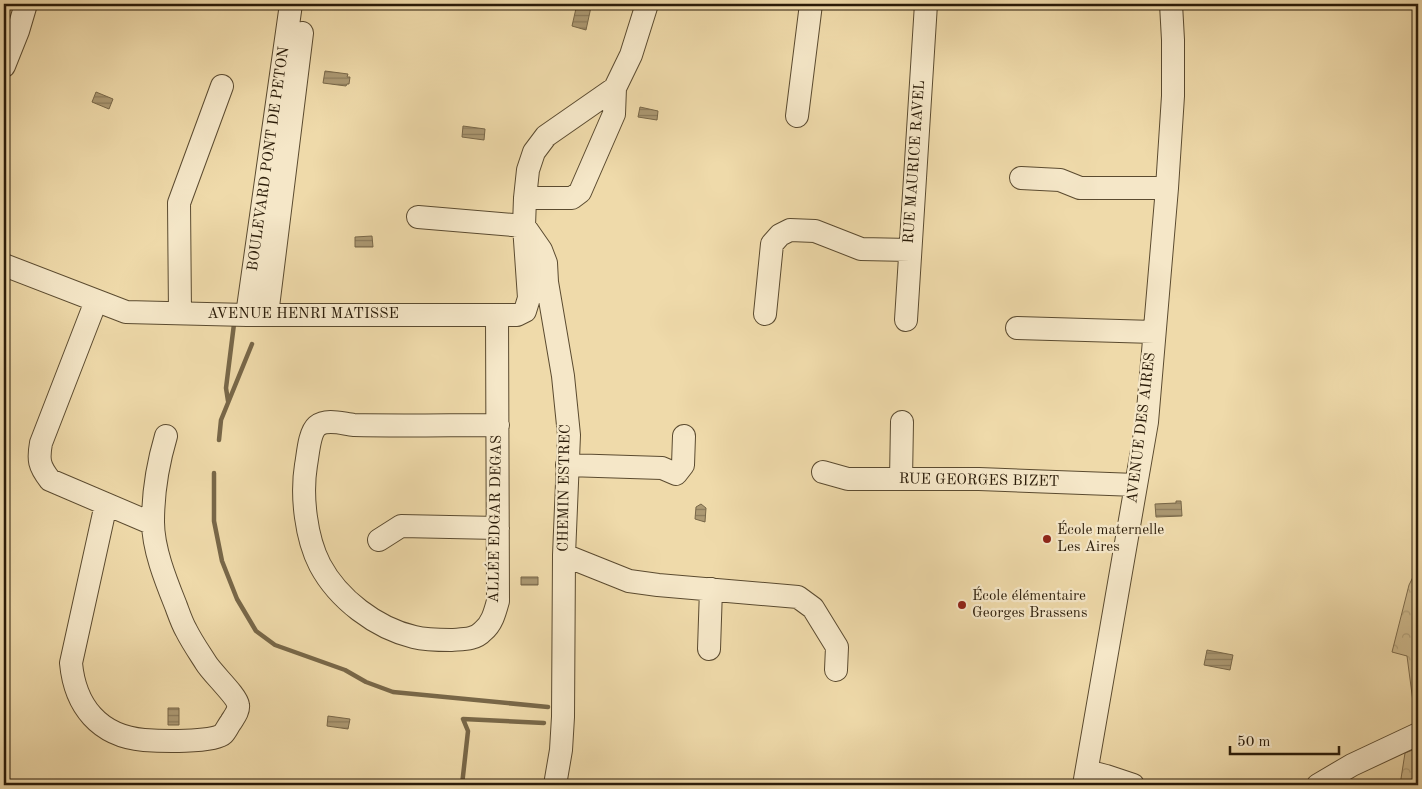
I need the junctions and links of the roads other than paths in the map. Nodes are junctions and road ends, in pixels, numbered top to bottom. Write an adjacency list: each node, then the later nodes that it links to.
1 (26, 4): 9 (street)
2 (290, 4): 23 (street, BOULEVARD PONT DE PETON)
3 (306, 4): 23 (street, BOULEVARD PONT DE PETON)
4 (647, 4): 11 (street)
5 (811, 4): 12 (street)
6 (926, 4): 18 (street, RUE MAURICE RAVEL)
7 (1171, 4): 14 (street, AVENUE DES AIRES)
8 (1182, 4): 14 (street, AVENUE DES AIRES)
9 (4, 66)
10 (222, 86): 21 (street)
11 (615, 88): 15 (street); 15 (street)
12 (797, 116)
13 (1021, 178): 14 (street)
14 (1166, 188): 27 (street, AVENUE DES AIRES)
15 (525, 198): 17 (street)
16 (418, 217): 17 (street)
17 (524, 226): 24 (street, AVENUE HENRI MATISSE); 32 (street, CHEMIN ESTREC)
18 (910, 250): 22 (street); 25 (street, RUE MAURICE RAVEL)
19 (4, 265): 20 (street, AVENUE HENRI MATISSE)
20 (96, 301): 21 (street, AVENUE HENRI MATISSE); 36 (street)
21 (180, 313): 23 (street, AVENUE HENRI MATISSE)
22 (765, 314)
23 (257, 315): 24 (street, AVENUE HENRI MATISSE)
24 (497, 315): 29 (street, ALLÉE EDGAR DEGAS)
25 (906, 320)
26 (1017, 328): 27 (street)
27 (1154, 332): 35 (street, AVENUE DES AIRES)
28 (902, 422): 34 (street)
29 (498, 426): 38 (street, ALLÉE EDGAR DEGAS); 38 (street, ALLÉE EDGAR DEGAS)
30 (166, 436): 37 (street)
31 (684, 436): 32 (street)
32 (567, 464): 40 (street, CHEMIN ESTREC)
33 (823, 472): 34 (street, RUE GEORGES BIZET)
34 (901, 479): 35 (street, RUE GEORGES BIZET)
35 (1136, 485): 45 (street, AVENUE DES AIRES)
36 (106, 504): 37 (street); 37 (street)
37 (153, 524)
38 (498, 528): 39 (street)
39 (379, 540)
40 (564, 555): 41 (street); 46 (street, CHEMIN ESTREC)
41 (711, 589): 42 (street); 43 (street)
42 (709, 649)
43 (836, 670)
44 (1417, 735): 48 (street)
45 (1086, 778): 47 (street)
46 (555, 785)
47 (1133, 785)
48 (1318, 785)

